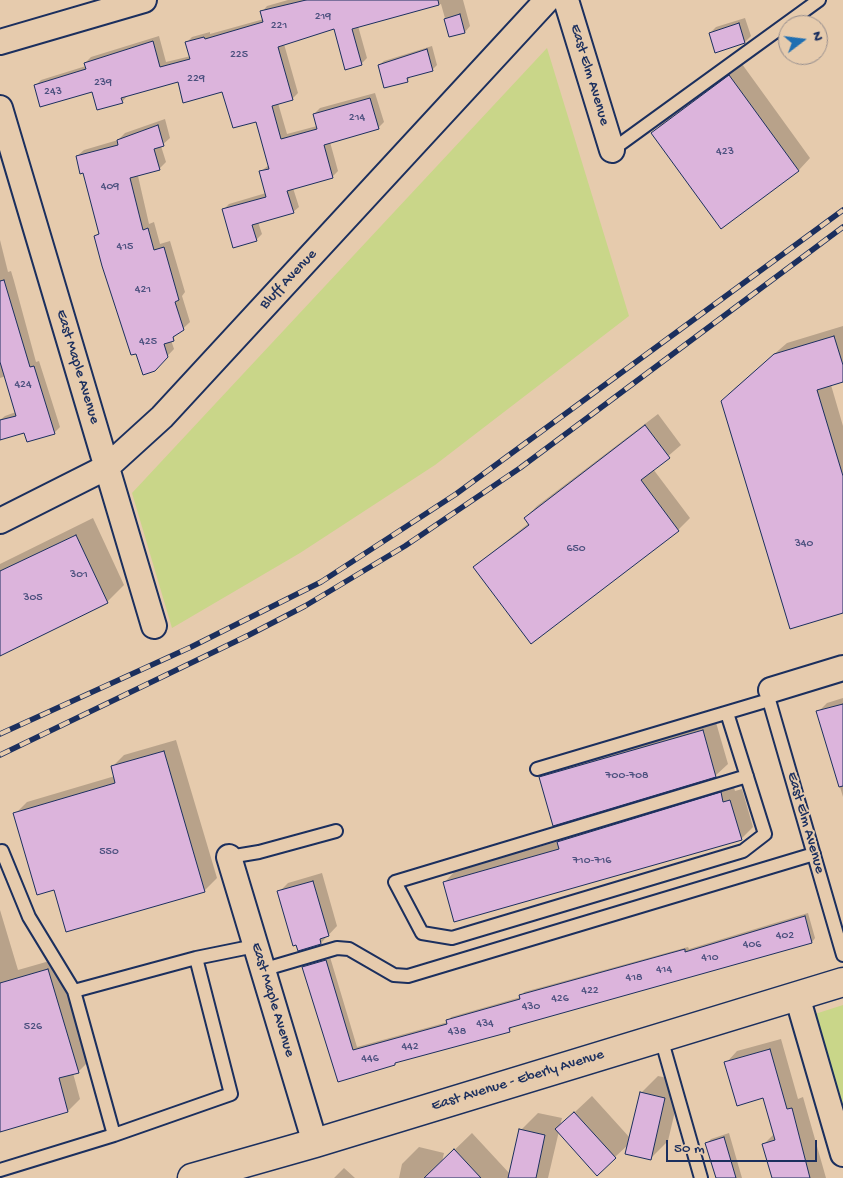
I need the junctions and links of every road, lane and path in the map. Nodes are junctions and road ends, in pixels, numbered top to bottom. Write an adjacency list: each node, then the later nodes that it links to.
1 (144, 0): 5 (street)
2 (547, 0): 8 (street, Bluff Avenue)
3 (566, 0): 7 (street, East Elm Avenue)
4 (819, 0): 7 (lane)
5 (0, 42)
6 (0, 108): 8 (street, East Maple Avenue)
7 (612, 150)
8 (107, 467): 9 (street, Bluff Avenue); 10 (street, East Maple Avenue)
9 (0, 520)
10 (154, 626)
11 (843, 668): 12 (street)
12 (770, 695): 13 (lane); 18 (lane, East Elm Avenue)
13 (727, 713): 14 (lane); 15 (lane)
14 (537, 769)
15 (747, 776): 15 (lane)
16 (336, 831): 19 (lane)
17 (2, 851): 26 (lane)
18 (814, 854): 20 (lane, East Elm Avenue); 24 (lane)
19 (229, 857): 21 (street, East Maple Avenue)
20 (838, 923): 22 (lane, East Elm Avenue)
21 (255, 946): 23 (lane); 24 (street, East Maple Avenue)
22 (843, 955)
23 (196, 958): 26 (lane); 29 (lane)
24 (262, 970): 30 (street, East Maple Avenue)
25 (843, 982): 27 (main road, East Avenue - Eberly Avenue)
26 (74, 992): 29 (lane)
27 (797, 996): 28 (main road, East Avenue - Eberly Avenue); 31 (street)
28 (660, 1038): 30 (main road, East Avenue - Eberly Avenue); 35 (lane)
29 (114, 1135): 32 (lane)
30 (315, 1143): 33 (main road, East Avenue - Eberly Avenue)
31 (843, 1154)
32 (8, 1172)
33 (232, 1172): 34 (main road, East Avenue - Eberly Avenue)
34 (192, 1178)
35 (701, 1178)

